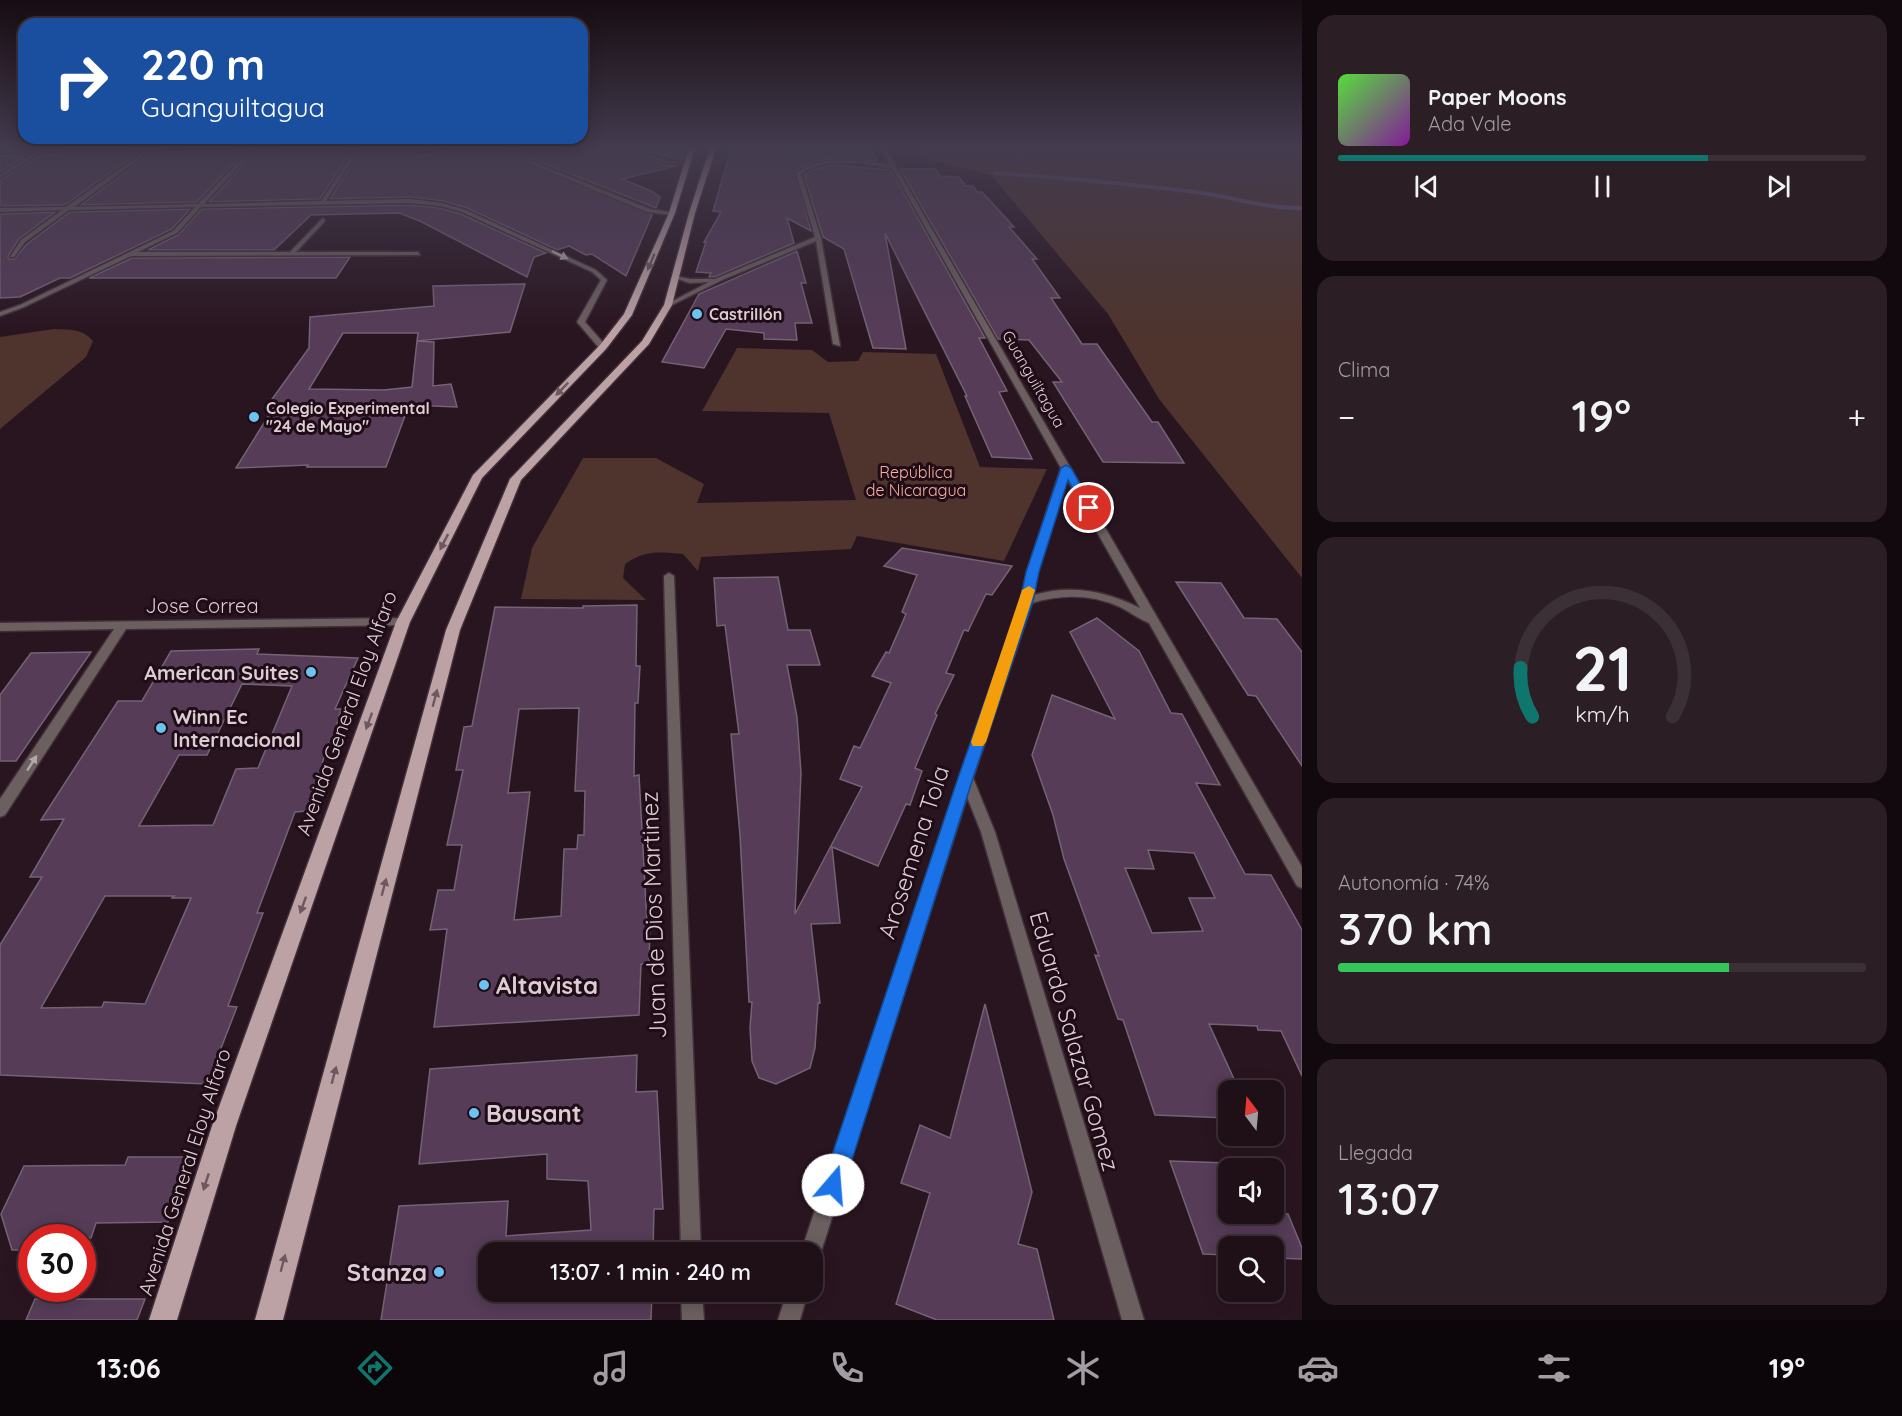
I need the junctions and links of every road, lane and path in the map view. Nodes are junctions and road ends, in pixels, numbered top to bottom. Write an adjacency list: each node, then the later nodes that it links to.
1 (0, 210): 2 (street)
2 (27, 210)
3 (67, 210): 17 (street)
4 (197, 210): 15 (street)
5 (459, 210): 25 (street, one-way to 25)
6 (646, 210): 11 (street)
7 (673, 210): 11 (main road, Avenida General Eloy Alfaro)
8 (693, 210): 18 (main road)
9 (809, 210): 13 (street)
10 (918, 210): 26 (street, Guanguiltagua)
11 (672, 213): 25 (main road, Avenida General Eloy Alfaro, one-way to 25)
12 (323, 220): 14 (street)
13 (818, 238): 19 (street); 24 (street)
14 (293, 252): 15 (street); 16 (street)
15 (129, 254): 21 (street)
16 (418, 254)
17 (12, 256)
18 (677, 278): 19 (street); 20 (main road)
19 (720, 279): 20 (street)
20 (668, 304): 41 (main road, one-way to 20)
21 (22, 306): 22 (street); 23 (street)
22 (0, 307)
23 (3, 314)
24 (837, 344)
25 (603, 347): 29 (main road, Avenida General Eloy Alfaro, one-way to 29)
26 (1066, 468): 28 (street, Arosemena Tola); 31 (street, Guanguiltagua)
27 (669, 576): 36 (street, Juan de Dios Martinez)
28 (1027, 601): 31 (street, Guanguiltagua); 33 (street, Arosemena Tola)
29 (404, 622): 30 (street, Jose Correa); 40 (main road, Avenida General Eloy Alfaro, one-way to 40)
30 (124, 624): 32 (street, Jose Correa); 34 (street, one-way to 30)
31 (1157, 626): 35 (street, Guanguiltagua)
32 (0, 627)
33 (966, 778): 37 (street, Arosemena Tola); 44 (street, Eduardo Salazar Gomez)
34 (0, 811)
35 (1302, 881)
36 (691, 1242)
37 (814, 1242)
38 (692, 1302): 42 (street)
39 (795, 1302): 43 (street)
40 (163, 1320)
41 (269, 1320)
42 (693, 1320)
43 (789, 1320)
44 (1133, 1320)

